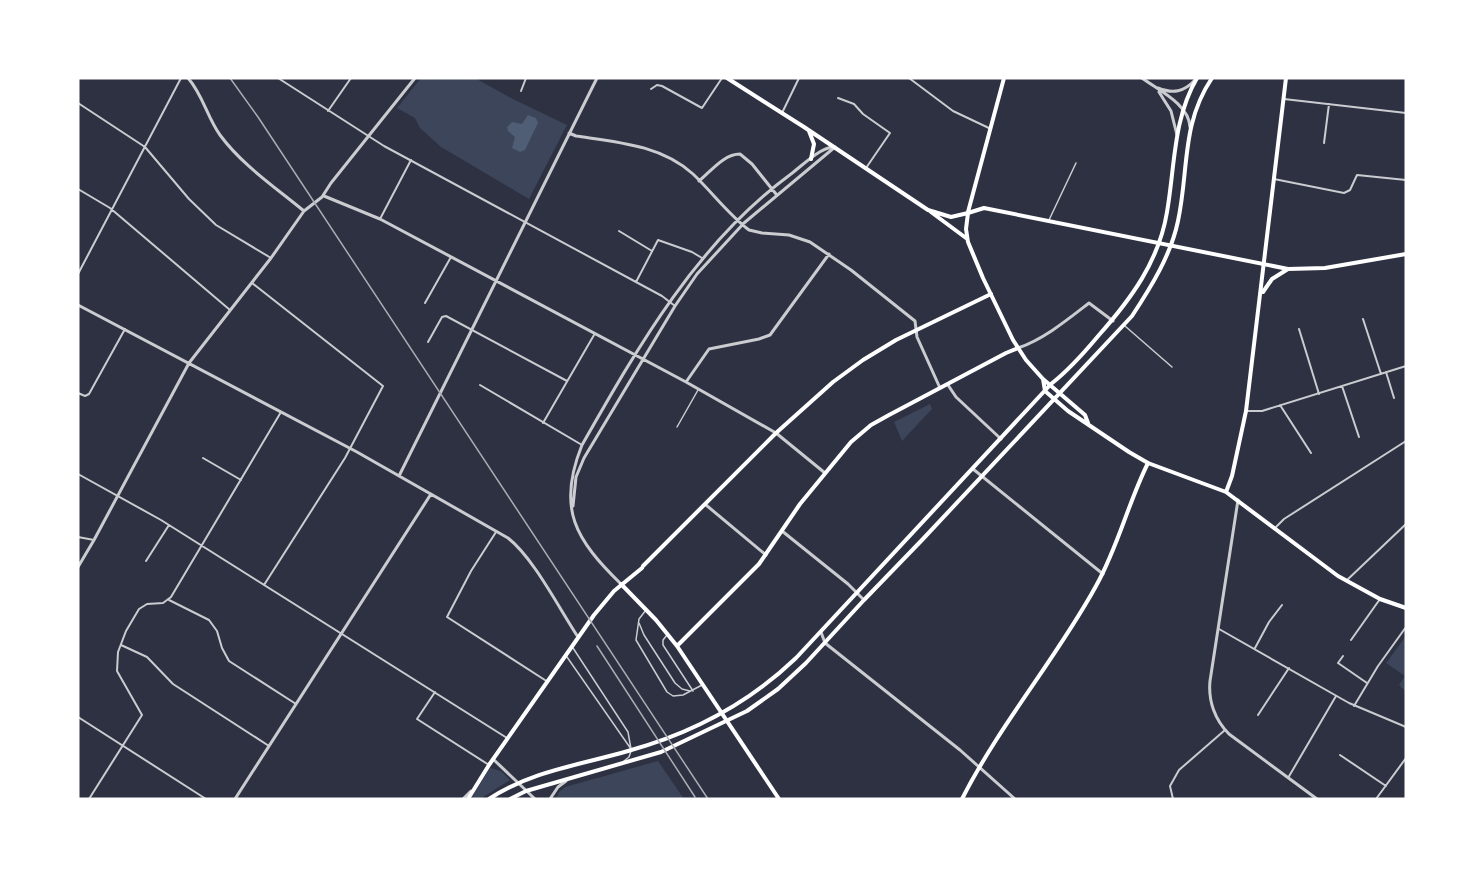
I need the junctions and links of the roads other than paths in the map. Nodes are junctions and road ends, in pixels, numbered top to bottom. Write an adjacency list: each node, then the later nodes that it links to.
1 (181, 78): 35 (street)
2 (188, 78): 50 (street)
3 (278, 78): 25 (street)
4 (351, 78): 25 (street)
5 (415, 78): 33 (street)
6 (526, 78): 19 (street)
7 (597, 78): 31 (street)
8 (799, 78): 26 (street)
9 (909, 78): 30 (street)
10 (1004, 78): 30 (main road)
11 (1142, 78): 17 (street)
12 (1197, 78): 17 (street); 24 (main road)
13 (1212, 78): 29 (main road)
14 (728, 79): 18 (street); 26 (main road)
15 (1280, 79): 16 (main road)
16 (1286, 79): 21 (main road)
17 (1151, 85): 24 (street); 32 (street)
18 (651, 89)
19 (520, 91)
20 (838, 98): 40 (street)
21 (1284, 99): 23 (street); 41 (main road)
22 (78, 103): 35 (street)
23 (1329, 104): 27 (street); 34 (street)
24 (1183, 109): 29 (street); 32 (main road)
25 (328, 111): 33 (street)
26 (782, 112): 28 (main road)
27 (1406, 113)
28 (804, 127): 36 (main road); 37 (main road)
29 (1190, 127): 58 (main road)
30 (991, 129): 51 (main road)
31 (569, 133): 43 (street); 54 (street)
32 (1177, 135): 57 (main road)
33 (368, 137): 38 (street); 47 (street)
34 (1324, 143)
35 (145, 147): 48 (street); 63 (street)
36 (835, 147): 37 (street); 40 (main road); 46 (street)
37 (811, 159): 45 (street)
38 (411, 160): 52 (street); 54 (street)
39 (1076, 163): 53 (lane)
40 (866, 168): 49 (main road)
41 (1274, 179): 42 (street); 65 (main road)
42 (1406, 180)
43 (699, 181): 45 (street); 60 (street)
44 (78, 189): 48 (street)
45 (771, 189): 46 (street); 64 (street)
46 (776, 194): 76 (street)
47 (323, 196): 50 (street); 52 (street)
48 (112, 210): 67 (street); 77 (street)
49 (928, 210): 51 (main road); 56 (main road)
50 (304, 211): 63 (street)
51 (968, 213): 53 (main road); 56 (main road)
52 (380, 219): 62 (street)
53 (1049, 221): 57 (main road)
54 (525, 222): 68 (street); 70 (street)
55 (619, 231): 59 (street)
56 (967, 239): 71 (main road)
57 (1158, 243): 58 (main road); 79 (main road)
58 (1170, 245): 65 (main road); 80 (main road)
59 (652, 250): 64 (street); 70 (street)
60 (829, 254): 84 (street); 97 (street)
61 (1406, 254): 66 (main road)
62 (451, 257): 68 (street); 74 (street)
63 (271, 258): 69 (street)
64 (702, 258): 73 (street)
65 (1265, 265): 66 (main road); 72 (main road)
66 (1288, 269): 72 (main road)
67 (78, 274)
68 (495, 280): 83 (street); 85 (street)
69 (252, 282): 77 (street); 123 (street)
70 (636, 282): 73 (street)
71 (991, 294): 84 (main road); 87 (main road)
72 (1261, 295): 111 (main road)
73 (669, 301): 76 (street); 88 (street)
74 (425, 303)
75 (78, 305): 81 (street)
76 (675, 306): 89 (street)
77 (230, 310): 90 (street)
78 (1364, 320): 94 (street)
79 (1113, 321): 87 (street); 98 (main road)
80 (1124, 326): 92 (lane); 106 (main road)
81 (125, 329): 90 (street); 105 (street)
82 (1299, 329): 107 (street)
83 (471, 330): 86 (street); 96 (street); 130 (street)
84 (916, 330): 103 (street); 118 (main road)
85 (595, 333): 88 (street); 96 (street)
86 (428, 342)
87 (1018, 348): 95 (main road); 100 (main road)
88 (636, 355): 89 (street); 115 (street)
89 (644, 359): 97 (street); 117 (street)
90 (189, 363): 112 (street); 135 (street)
91 (1406, 366): 93 (street)
92 (1172, 367)
93 (1386, 372): 94 (street); 108 (street)
94 (1381, 374): 101 (street)
95 (1043, 379): 98 (main road); 104 (main road)
96 (567, 381): 113 (street)
97 (686, 382): 102 (street)
98 (1051, 384): 104 (main road); 106 (main road)
99 (480, 385): 113 (street)
100 (948, 385): 103 (main road); 120 (street)
101 (1342, 386): 107 (street); 119 (street)
102 (698, 389): 116 (lane); 118 (street)
103 (940, 389): 128 (main road)
104 (1046, 391): 109 (main road); 120 (main road)
105 (78, 393)
106 (1060, 393): 109 (main road); 114 (main road)
107 (1320, 394): 110 (street)
108 (1394, 398)
109 (1054, 399): 114 (main road); 131 (main road)
110 (1280, 405): 111 (street); 124 (street)
111 (1246, 411): 133 (main road)
112 (281, 412): 123 (street); 132 (street)
113 (543, 423): 122 (street)
114 (1088, 423): 126 (main road)
115 (593, 426): 117 (street); 122 (street)
116 (676, 427)
117 (601, 431): 138 (street)
118 (776, 433): 128 (street); 137 (main road)
119 (1359, 437)
120 (1001, 439): 127 (main road)
121 (1406, 441): 141 (street)
122 (582, 446): 138 (street)
123 (350, 449): 130 (street); 153 (street)
124 (1311, 453)
125 (203, 458): 132 (street)
126 (1148, 463): 133 (main road); 150 (main road)
127 (973, 469): 131 (street); 154 (main road)
128 (825, 473): 143 (main road)
129 (78, 474): 135 (street)
130 (399, 476): 134 (street)
131 (981, 477): 150 (street); 157 (main road)
132 (241, 480): 146 (street)
133 (1226, 492): 136 (main road)
134 (431, 494): 142 (street); 165 (street)
135 (118, 496): 140 (street); 145 (street)
136 (1238, 500): 141 (main road); 163 (street)
137 (706, 505): 147 (street); 152 (main road)
138 (573, 510): 152 (street)
139 (1406, 524): 151 (street)
140 (169, 525): 146 (street); 148 (street)
141 (1275, 528): 151 (main road)
142 (496, 531): 167 (street); 177 (street)
143 (782, 531): 147 (main road); 154 (street)
144 (78, 537): 145 (street)
145 (94, 540): 149 (street)
146 (201, 546): 153 (street); 156 (street)
147 (766, 555): 171 (main road)
148 (147, 561)
149 (78, 567)
150 (1103, 574): 200 (main road)
151 (1346, 581): 155 (main road)
152 (621, 584): 160 (main road); 167 (main road)
153 (264, 585): 165 (street)
154 (857, 593): 157 (street); 164 (main road)
155 (1380, 599): 159 (main road); 168 (street)
156 (168, 600): 169 (street); 183 (street)
157 (864, 600): 170 (main road)
158 (1282, 605): 173 (street)
159 (1406, 608)
160 (646, 609): 161 (lane); 166 (main road)
161 (639, 619): 180 (lane); 180 (lane)
162 (1406, 627): 178 (street)
163 (1219, 629): 173 (street); 190 (street)
164 (821, 632): 170 (street); 185 (main road)
165 (341, 633): 181 (street); 183 (street)
166 (668, 634): 171 (main road); 180 (lane)
167 (577, 639): 172 (main road)
168 (1351, 640)
169 (121, 644): 192 (street); 193 (street)
170 (825, 644): 188 (main road); 200 (street)
171 (677, 646): 179 (main road)
172 (573, 647): 174 (main road); 194 (lane)
173 (1255, 648): 176 (street)
174 (566, 656): 177 (main road); 194 (lane)
175 (1343, 656): 178 (street)
176 (1289, 668): 182 (street); 186 (street)
177 (548, 682): 191 (main road)
178 (1367, 683): 184 (street)
179 (703, 685): 180 (lane); 185 (main road)
180 (693, 691)
181 (435, 692): 191 (street); 199 (street)
182 (1336, 696): 184 (street); 201 (street)
183 (296, 704): 193 (street)
184 (1354, 706): 189 (street)
185 (722, 712): 188 (main road); 194 (main road)
186 (1258, 715)
187 (78, 717): 192 (street)
188 (728, 721): 198 (main road); 216 (main road)
189 (1406, 727)
190 (1225, 730): 201 (street); 219 (street)
191 (508, 739): 197 (main road)
192 (123, 746): 207 (street); 208 (street)
193 (269, 746): 209 (street)
194 (631, 750): 198 (lane); 203 (main road)
195 (1340, 755): 204 (street)
196 (1406, 758): 204 (street)
197 (493, 759): 199 (main road); 203 (street)
198 (619, 764): 202 (main road)
199 (489, 765): 205 (main road)
200 (979, 766): 217 (main road); 218 (street)
201 (1288, 778): 220 (street)
202 (569, 779): 206 (main road); 215 (street)
203 (518, 783): 206 (street); 212 (main road)
204 (1386, 786): 221 (street)
205 (472, 790): 210 (street); 211 (main road)
206 (526, 791): 213 (main road); 214 (street)
207 (89, 799)
208 (206, 799)
209 (235, 799)
210 (463, 799)
211 (468, 799)
212 (489, 799)
213 (510, 799)
214 (535, 799)
215 (550, 799)
216 (779, 799)
217 (962, 799)
218 (1015, 799)
219 (1173, 799)
220 (1317, 799)
221 (1376, 799)

